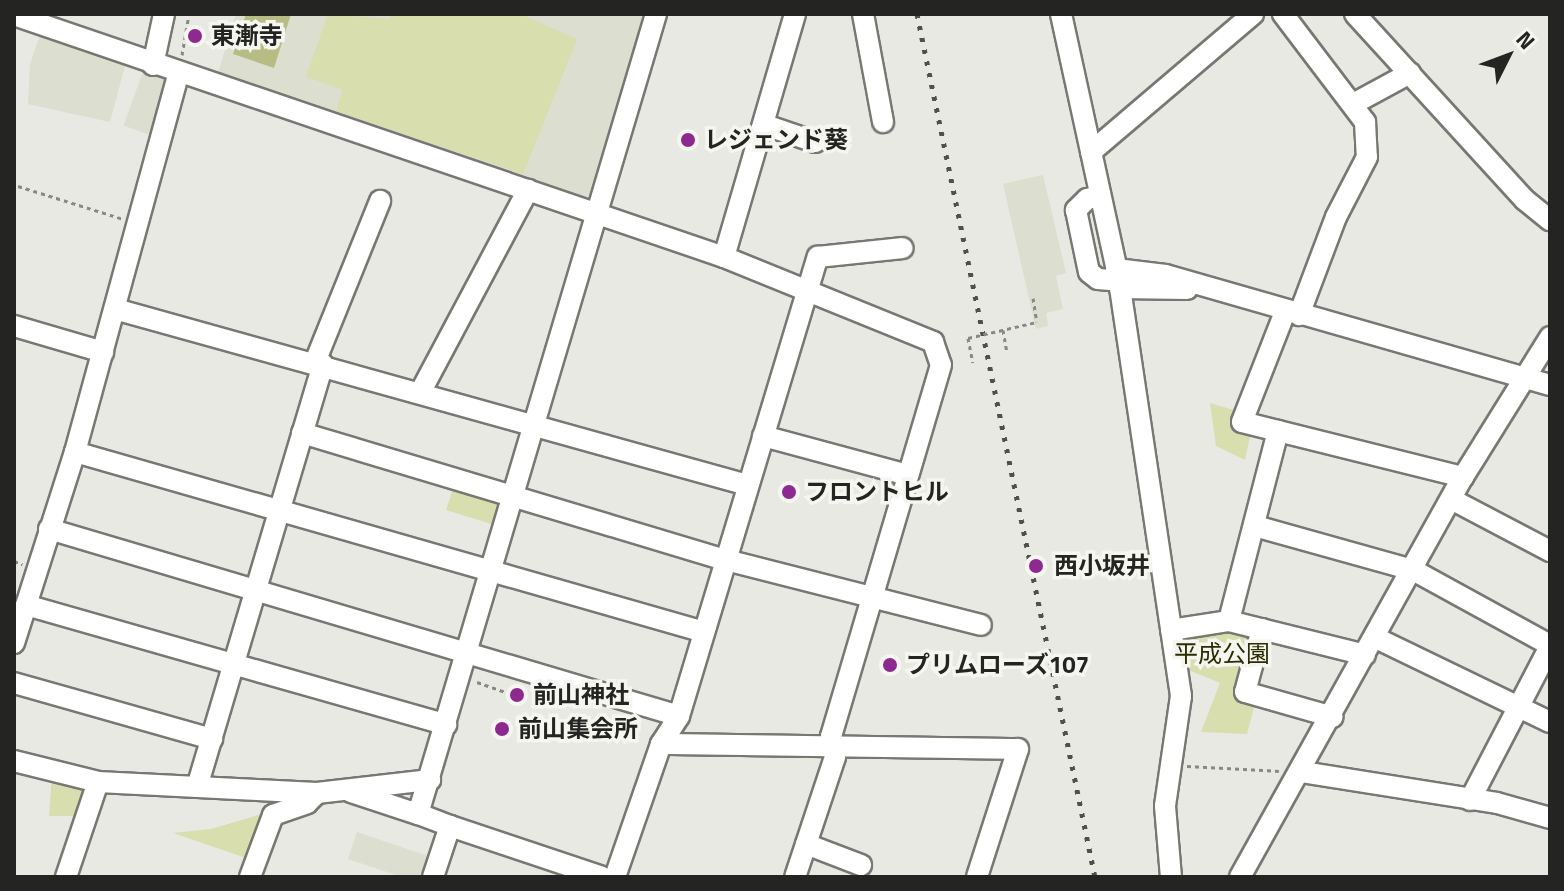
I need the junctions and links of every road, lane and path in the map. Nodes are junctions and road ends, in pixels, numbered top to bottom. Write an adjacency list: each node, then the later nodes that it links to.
1 (164, 14): 12 (street)
2 (189, 14): 14 (path)
3 (656, 14): 23 (street)
4 (795, 14): 17 (street)
5 (863, 14): 16 (street)
6 (1061, 14): 19 (street)
7 (1253, 14): 19 (street)
8 (1283, 14): 15 (street)
9 (1355, 14): 13 (street)
10 (14, 15): 11 (street)
11 (47, 20): 12 (street)
12 (153, 65): 14 (street)
13 (1410, 73): 15 (street); 24 (street)
14 (178, 75): 21 (street); 25 (street)
15 (1353, 104): 32 (street)
16 (883, 122)
17 (765, 125): 18 (street); 27 (street)
18 (815, 142)
19 (1091, 152): 28 (street)
20 (18, 186): 25 (path)
21 (528, 190): 23 (street); 42 (street)
22 (380, 201): 38 (street)
23 (597, 213): 27 (street); 43 (street)
24 (1550, 220)
25 (138, 224): 31 (street)
26 (903, 248): 29 (street)
27 (724, 257): 29 (street)
28 (1119, 279): 32 (street); 66 (street)
29 (807, 291): 46 (street); 48 (street)
30 (1033, 298): 34 (path, bridge)
31 (115, 309): 36 (street); 38 (street)
32 (1292, 314): 40 (street); 44 (street)
33 (14, 326): 36 (street)
34 (1003, 330): 37 (path); 39 (path, bridge)
35 (1550, 337): 40 (street)
36 (103, 352): 47 (street)
37 (1007, 352)
38 (319, 363): 42 (street); 45 (street)
39 (973, 363)
40 (1524, 377): 41 (street); 49 (street)
41 (1550, 385)
42 (421, 391): 43 (street)
43 (537, 423): 50 (street); 51 (street)
44 (1278, 431): 49 (street); 54 (street)
45 (302, 433): 51 (street); 53 (street)
46 (763, 436): 48 (street); 50 (street)
47 (75, 452): 53 (street); 55 (street)
48 (908, 475): 61 (street)
49 (1463, 477): 52 (street)
50 (747, 485): 57 (street)
51 (516, 496): 57 (street); 59 (street)
52 (1451, 499): 56 (street); 58 (street)
53 (280, 513): 59 (street); 60 (street)
54 (1255, 526): 58 (street); 63 (street)
55 (49, 529): 60 (street); 62 (street)
56 (1550, 551)
57 (726, 560): 61 (street); 67 (street)
58 (1413, 570): 69 (street); 70 (street)
59 (493, 574): 67 (street); 71 (street)
60 (257, 591): 71 (street); 72 (street)
61 (872, 598): 64 (street); 83 (street)
62 (26, 605): 68 (street); 72 (street)
63 (1229, 621): 65 (street); 66 (street)
64 (981, 625)
65 (1262, 629): 70 (street); 78 (street)
66 (1171, 630): 85 (street)
67 (704, 632): 77 (street)
68 (14, 643)
69 (1550, 645): 76 (street)
70 (1370, 646): 76 (street); 78 (street)
71 (469, 653): 77 (street); 80 (street)
72 (236, 662): 80 (street); 81 (street)
73 (477, 682): 75 (path)
74 (14, 683): 81 (street)
75 (517, 696)
76 (1519, 706): 79 (street); 92 (street)
77 (679, 716): 82 (street)
78 (1333, 717): 86 (street)
79 (1550, 722)
80 (446, 725): 87 (street)
81 (212, 739): 89 (street)
82 (661, 744): 83 (street); 102 (street)
83 (833, 747): 96 (street); 104 (street)
84 (14, 761): 88 (street)
85 (1171, 765): 86 (path); 105 (street)
86 (1302, 772): 92 (street); 106 (street)
87 (430, 780): 90 (street); 93 (street)
88 (98, 782): 89 (street); 98 (street)
89 (197, 787): 91 (street)
90 (344, 790): 91 (street); 93 (street)
91 (317, 793): 99 (street)
92 (1470, 800): 94 (street)
93 (418, 814): 95 (street)
94 (1550, 818)
95 (450, 826): 100 (street); 101 (street)
96 (806, 844): 97 (street); 103 (street)
97 (861, 865)
98 (66, 877)
99 (250, 877)
100 (433, 877)
101 (602, 877)
102 (615, 877)
103 (795, 877)
104 (977, 877)
105 (1171, 877)
106 (1240, 877)

